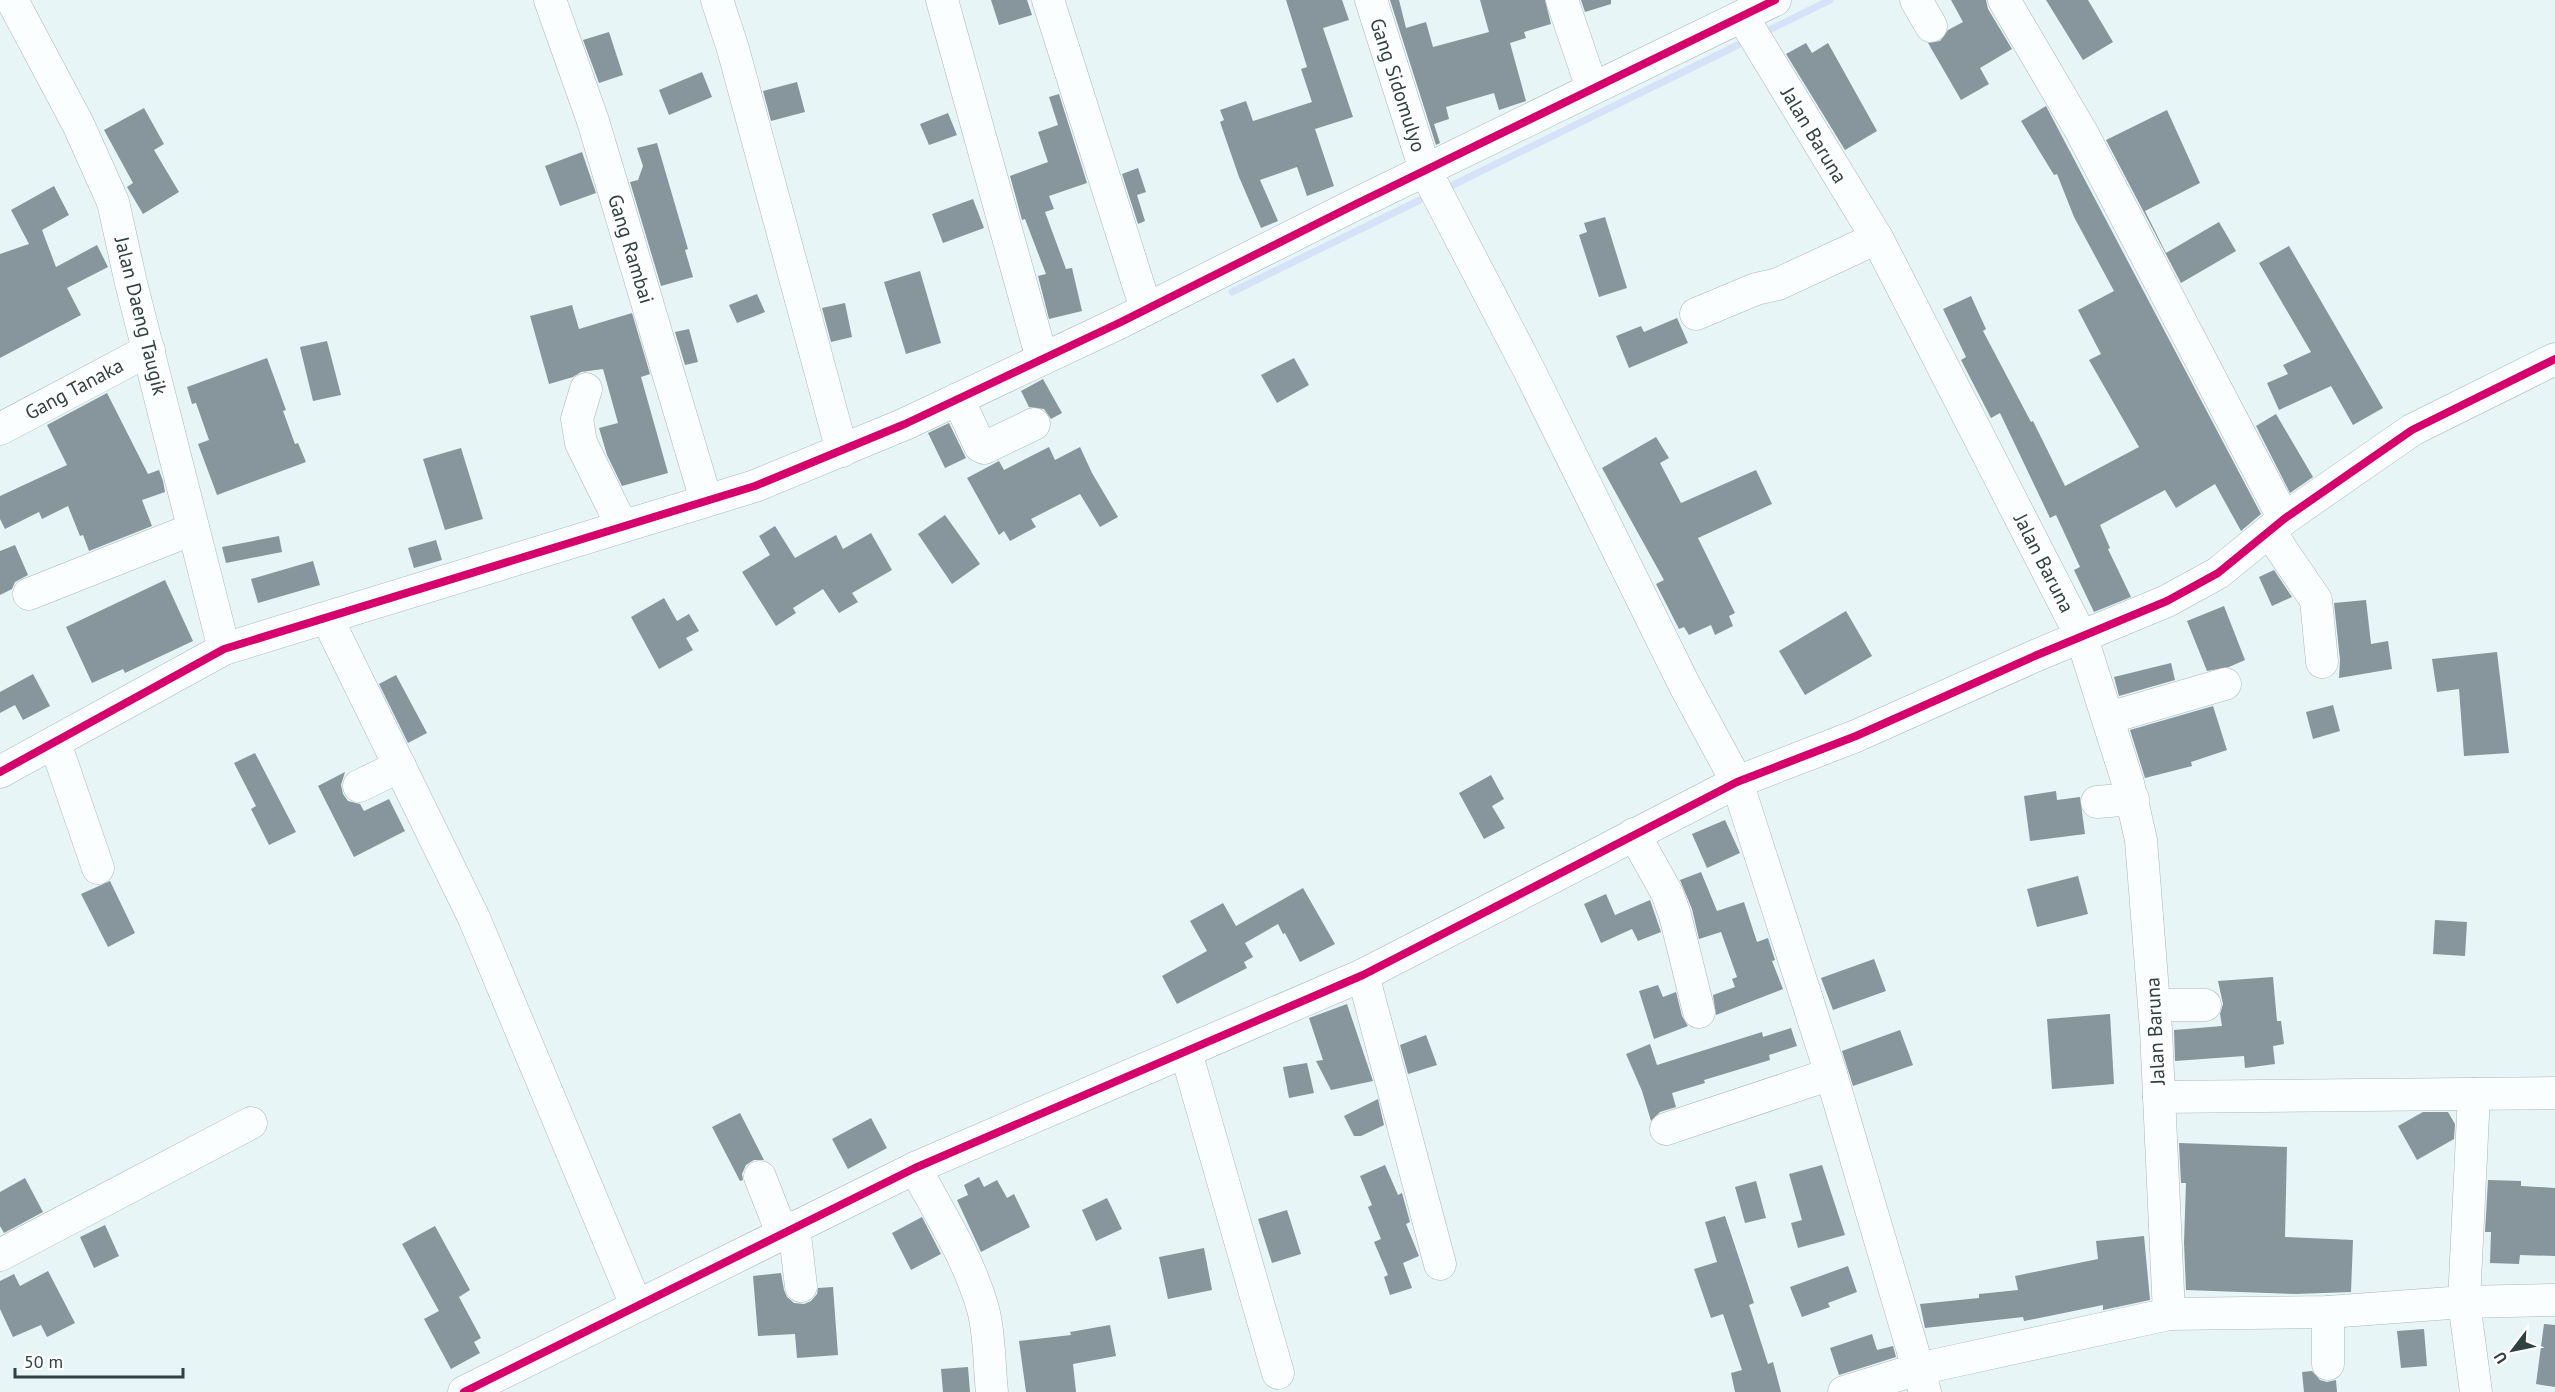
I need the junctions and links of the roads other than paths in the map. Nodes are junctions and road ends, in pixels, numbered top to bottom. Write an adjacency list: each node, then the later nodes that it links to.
1 (12, 0): 16 (street, Jalan Daeng Taugik)
2 (550, 0): 24 (street, Gang Rambai)
3 (717, 0): 23 (street)
4 (942, 0): 17 (street)
5 (1048, 0): 14 (street)
6 (1371, 0): 12 (street, Gang Sidomulyo)
7 (1562, 0): 11 (street)
8 (1775, 0): 10 (street)
9 (2004, 0): 25 (street)
10 (1742, 16): 11 (street); 13 (street, Jalan Baruna)
11 (1592, 88): 12 (street)
12 (1425, 170): 14 (street); 38 (street, Gang Sidomulyo)
13 (1876, 238): 15 (street); 30 (street, Jalan Baruna)
14 (1146, 309): 17 (street)
15 (1696, 314)
16 (149, 350): 22 (street, Gang Tanaka); 27 (street, Jalan Daeng Taugik)
17 (1042, 358): 20 (street)
18 (2555, 359): 25 (street)
19 (586, 389): 26 (street)
20 (958, 399): 21 (street); 23 (street)
21 (1034, 424)
22 (0, 429)
23 (843, 451): 24 (street)
24 (705, 500): 26 (street)
25 (2277, 525): 30 (street); 32 (street)
26 (622, 526): 29 (street)
27 (193, 529): 28 (street); 31 (street, Jalan Daeng Taugik)
28 (28, 594)
29 (327, 618): 31 (street); 36 (street)
30 (2082, 638): 34 (street, Jalan Baruna); 38 (street)
31 (224, 649): 35 (street)
32 (2322, 662)
33 (2226, 684): 34 (street)
34 (2108, 718): 40 (street, Jalan Baruna)
35 (55, 743): 37 (street); 43 (street)
36 (400, 766): 39 (street); 63 (street)
37 (0, 772)
38 (1737, 782): 42 (street); 49 (street, Gang Sidomulyo)
39 (358, 786)
40 (2133, 799): 41 (street); 45 (street, Jalan Baruna)
41 (2097, 802)
42 (1634, 834): 44 (street); 47 (street)
43 (98, 868)
44 (1363, 975): 48 (street); 59 (street)
45 (2155, 1005): 46 (street); 52 (street, Jalan Baruna)
46 (2205, 1005)
47 (1699, 1012)
48 (1186, 1052): 55 (street); 67 (street)
49 (1831, 1074): 54 (street); 68 (street, Gang Sidomulyo)
50 (2555, 1093): 51 (street)
51 (2474, 1094): 52 (street); 62 (street)
52 (2159, 1097): 65 (street, Jalan Baruna)
53 (251, 1123): 58 (street)
54 (1666, 1129)
55 (915, 1168): 57 (street); 70 (street)
56 (760, 1177): 57 (street)
57 (788, 1230): 60 (street); 63 (street)
58 (0, 1255)
59 (1440, 1264)
60 (801, 1286)
61 (2555, 1300): 62 (street)
62 (2464, 1302): 64 (street); 72 (street)
63 (636, 1305): 69 (street)
64 (2328, 1312): 65 (street); 66 (street)
65 (2169, 1314): 68 (street)
66 (2328, 1364)
67 (1278, 1373)
68 (1921, 1380): 71 (street)
69 (464, 1392)
70 (992, 1392)
71 (1844, 1392)
72 (2476, 1392)

